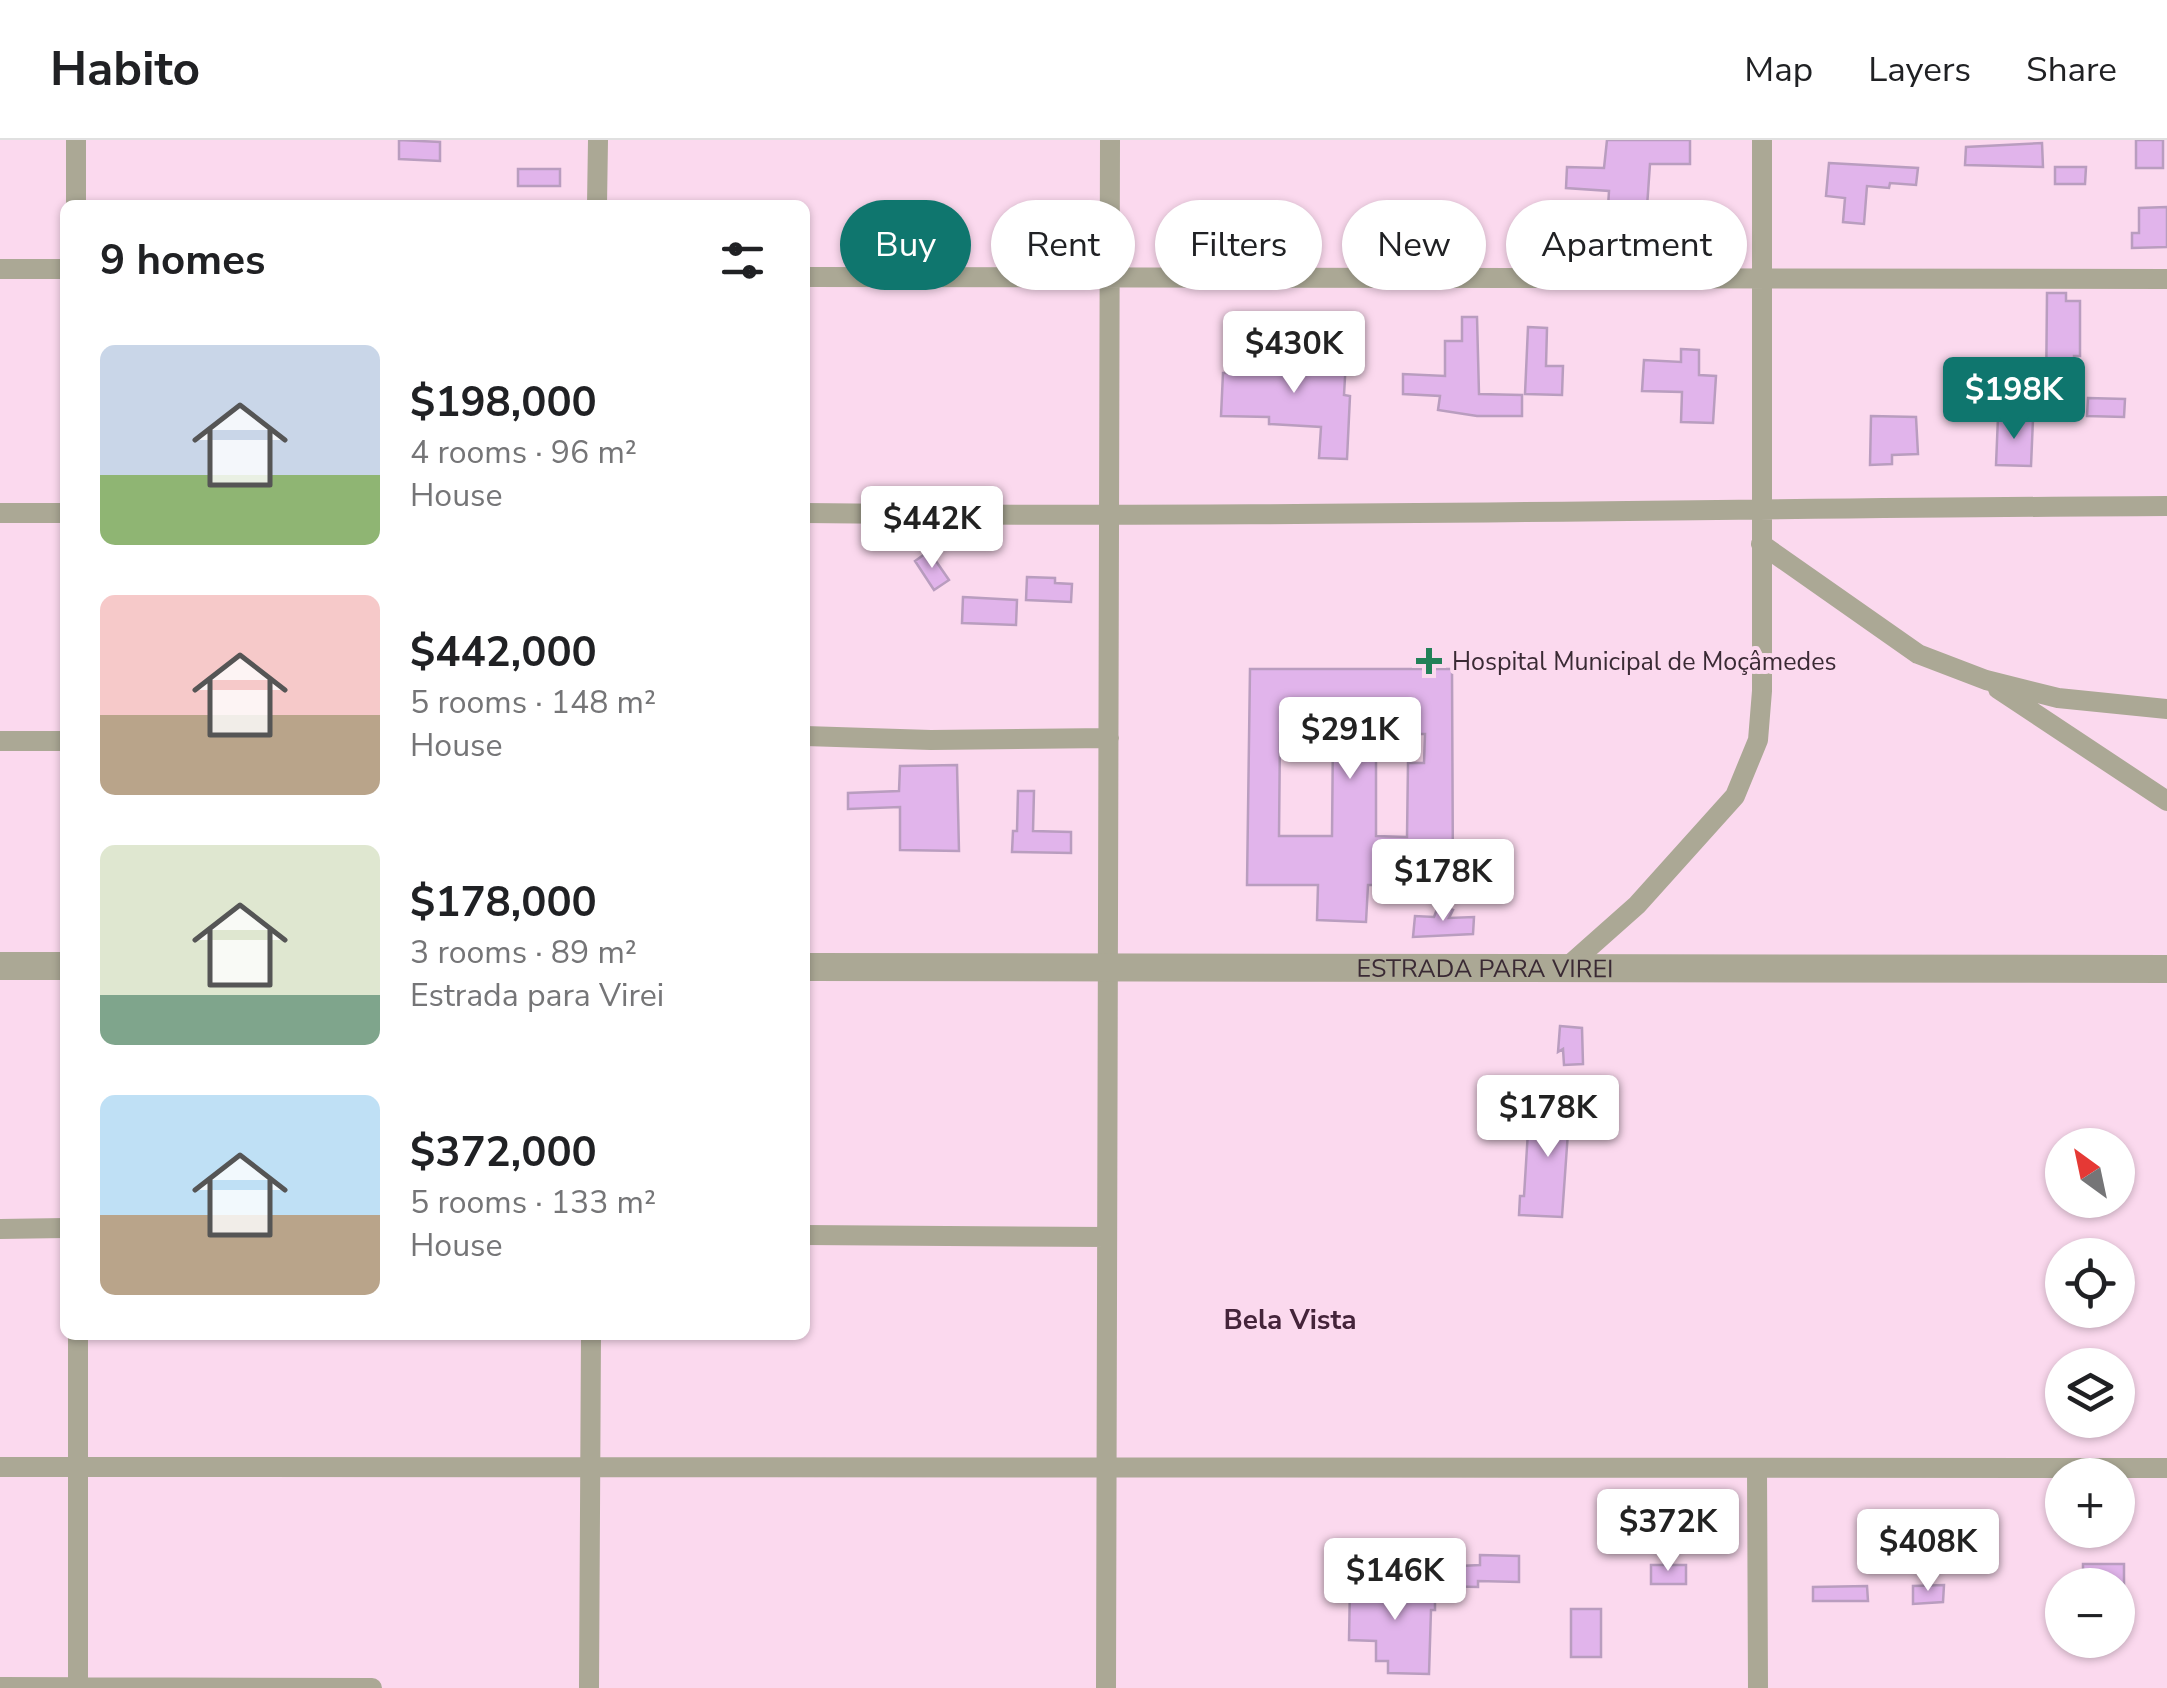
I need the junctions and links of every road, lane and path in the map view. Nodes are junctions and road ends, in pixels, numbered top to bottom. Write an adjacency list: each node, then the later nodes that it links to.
1 (76, 140): 5 (street)
2 (598, 140): 6 (street)
3 (1110, 140): 7 (street)
4 (1762, 140): 12 (street)
5 (76, 200)
6 (598, 200)
7 (1110, 200)
8 (0, 269): 9 (street)
9 (60, 270)
10 (991, 276): 13 (street)
11 (1135, 276): 12 (street)
12 (1762, 276): 14 (street); 17 (street)
13 (810, 277)
14 (2167, 279)
15 (1110, 290): 21 (street)
16 (2167, 506): 17 (street)
17 (1761, 508): 21 (street); 22 (street)
18 (0, 513): 19 (street)
19 (60, 513)
20 (810, 513): 21 (street)
21 (1109, 517): 26 (street)
22 (1761, 544): 23 (street); 34 (street)
23 (1986, 680): 24 (street); 29 (street)
24 (2167, 709)
25 (810, 736): 26 (street)
26 (1109, 738): 33 (street)
27 (0, 741): 28 (street)
28 (60, 741)
29 (2167, 802)
30 (0, 966): 31 (street)
31 (60, 966)
32 (810, 967): 33 (street, ESTRADA PARA VIREI)
33 (1108, 968): 34 (street, ESTRADA PARA VIREI); 39 (street)
34 (1566, 968): 35 (street, ESTRADA PARA VIREI)
35 (2167, 969)
36 (0, 1228): 37 (street)
37 (60, 1228)
38 (810, 1235): 39 (street)
39 (1107, 1238): 45 (street)
40 (78, 1340): 43 (street)
41 (591, 1340): 44 (street)
42 (0, 1467): 43 (street)
43 (78, 1467): 44 (street); 49 (street)
44 (590, 1467): 45 (street); 51 (street)
45 (1107, 1468): 46 (street); 52 (street)
46 (1757, 1468): 47 (street); 53 (street)
47 (2167, 1468)
48 (0, 1687): 49 (street)
49 (78, 1688): 50 (street)
50 (372, 1688)
51 (589, 1688)
52 (1106, 1688)
53 (1758, 1688)

